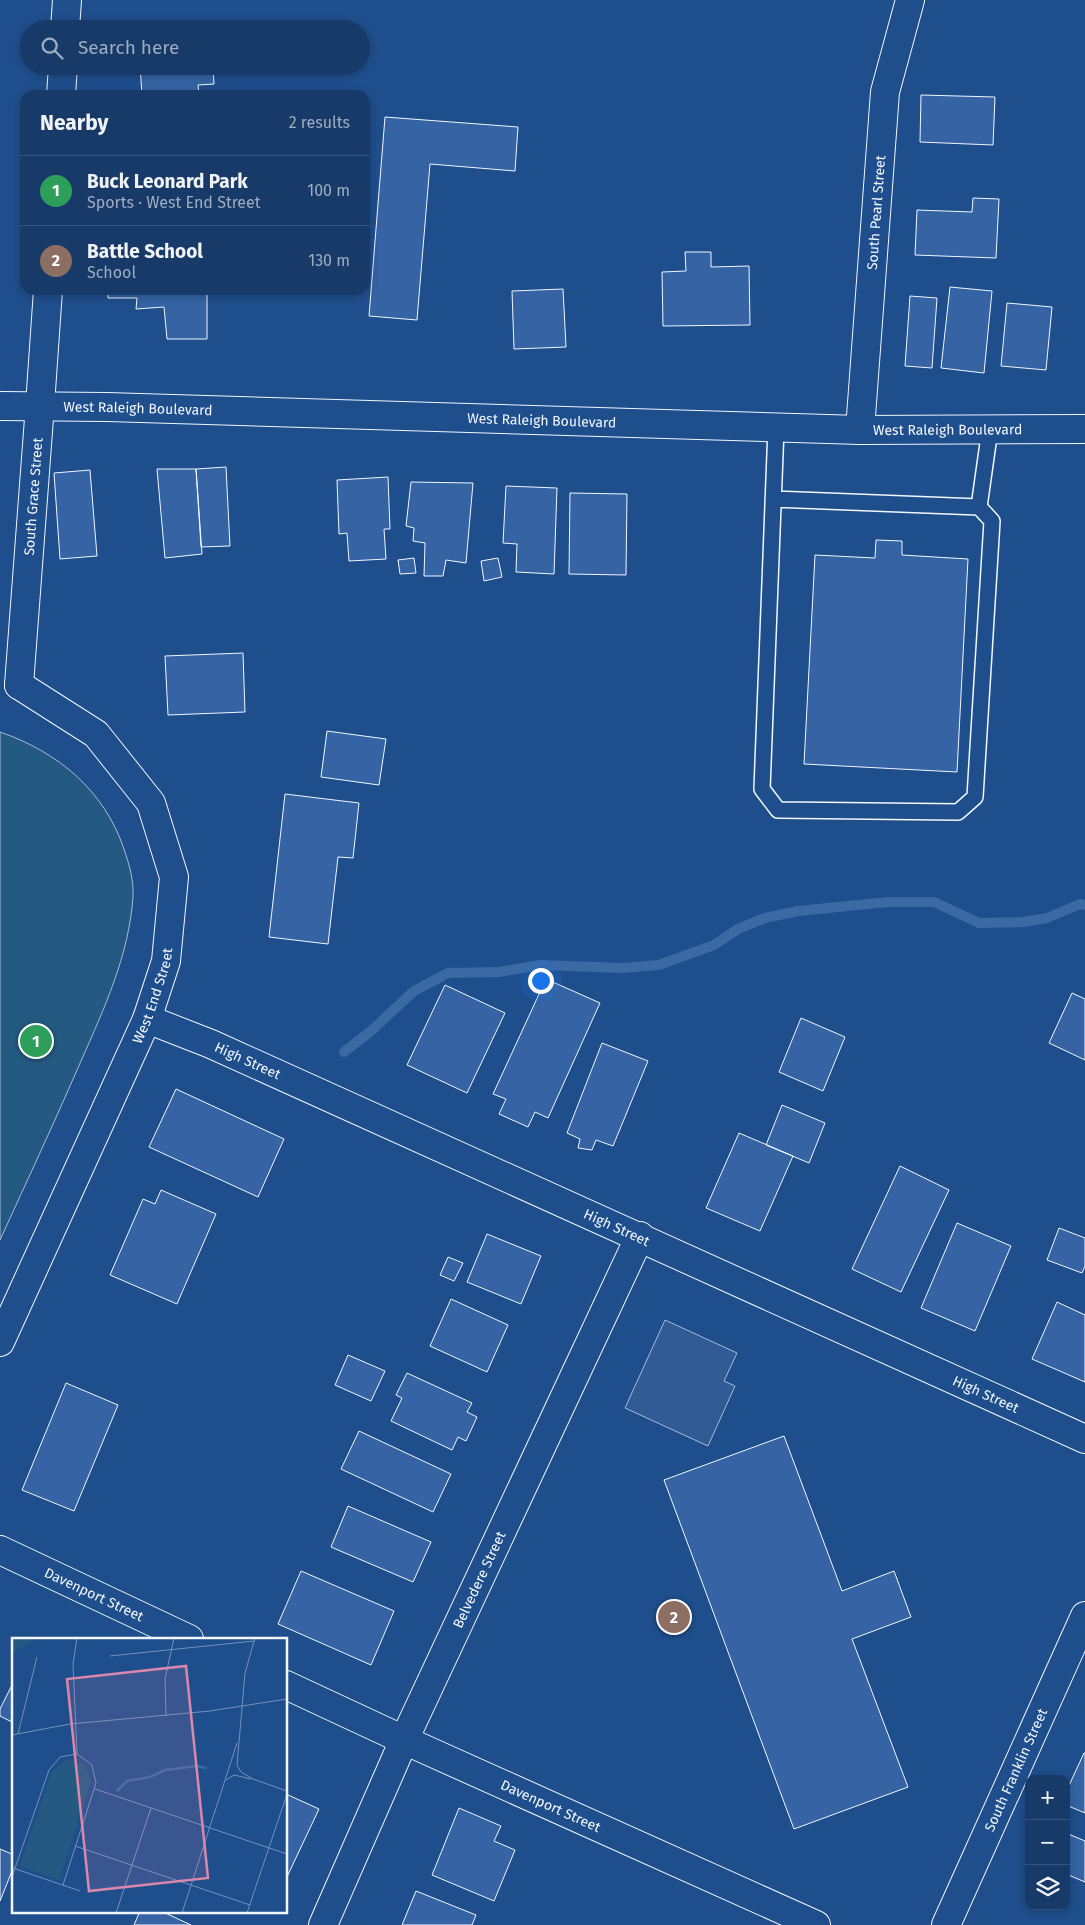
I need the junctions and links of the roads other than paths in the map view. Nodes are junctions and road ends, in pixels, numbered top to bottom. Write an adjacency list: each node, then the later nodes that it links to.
1 (68, 0): 3 (street)
2 (910, 0): 12 (street, South Pearl Street)
3 (67, 20)
4 (62, 75): 5 (street)
5 (61, 90)
6 (48, 295): 7 (street, South Grace Street)
7 (40, 405): 8 (street, West Raleigh Boulevard); 9 (street, West Raleigh Boulevard); 15 (street, South Grace Street)
8 (0, 406)
9 (776, 428): 12 (street, West Raleigh Boulevard); 13 (lane)
10 (1085, 428): 11 (street, West Raleigh Boulevard)
11 (990, 429): 12 (street, West Raleigh Boulevard); 14 (lane)
12 (860, 430)
13 (773, 499): 14 (lane); 14 (lane)
14 (979, 507)
15 (10, 684): 16 (street, West End Street)
16 (147, 1019): 17 (street, High Street); 18 (street, West End Street)
17 (640, 1236): 19 (street, High Street); 24 (street, Belvedere Street)
18 (0, 1342)
19 (1085, 1438)
20 (0, 1550): 22 (street, Davenport Street)
21 (1085, 1616): 27 (street, South Franklin Street)
22 (187, 1638)
23 (288, 1686): 24 (street, Davenport Street)
24 (404, 1740): 25 (street, Belvedere Street); 26 (street, Davenport Street)
25 (322, 1925)
26 (816, 1925)
27 (946, 1925)

